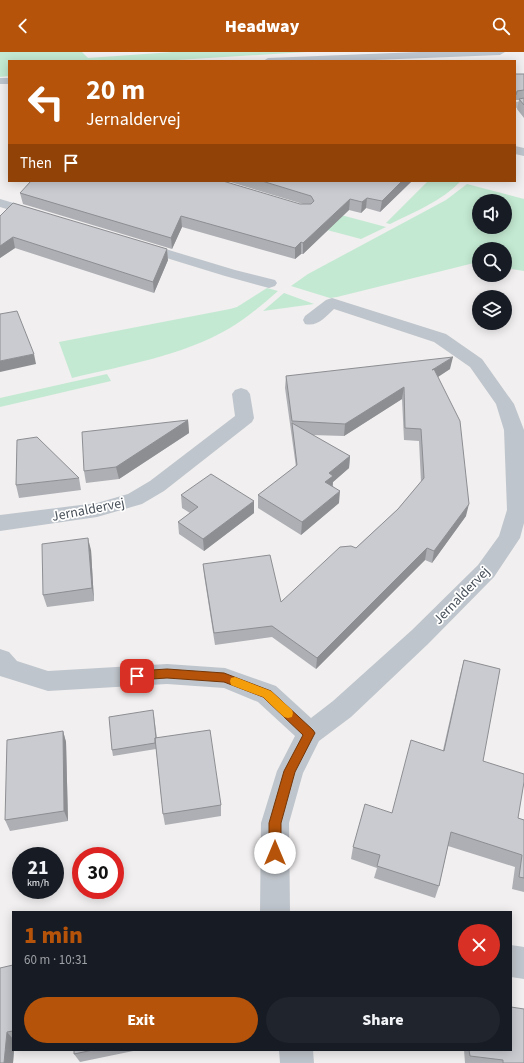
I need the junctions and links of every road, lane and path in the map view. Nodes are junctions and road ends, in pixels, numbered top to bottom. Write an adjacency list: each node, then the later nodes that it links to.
1 (491, 52): 2 (street); 3 (street)
2 (500, 52)
3 (332, 59): 4 (street)
4 (300, 60)
5 (0, 203): 6 (street)
6 (52, 219)
7 (126, 242): 8 (street)
8 (269, 283)
9 (311, 320): 13 (street, Jernaldervej)
10 (241, 394): 11 (street, Jernaldervej)
11 (0, 523)
12 (0, 659): 13 (street)
13 (310, 733): 14 (street, Jernaldervej)
14 (276, 911)
15 (512, 961): 16 (street)
16 (524, 963)
17 (296, 1051): 18 (street)
18 (297, 1063)

